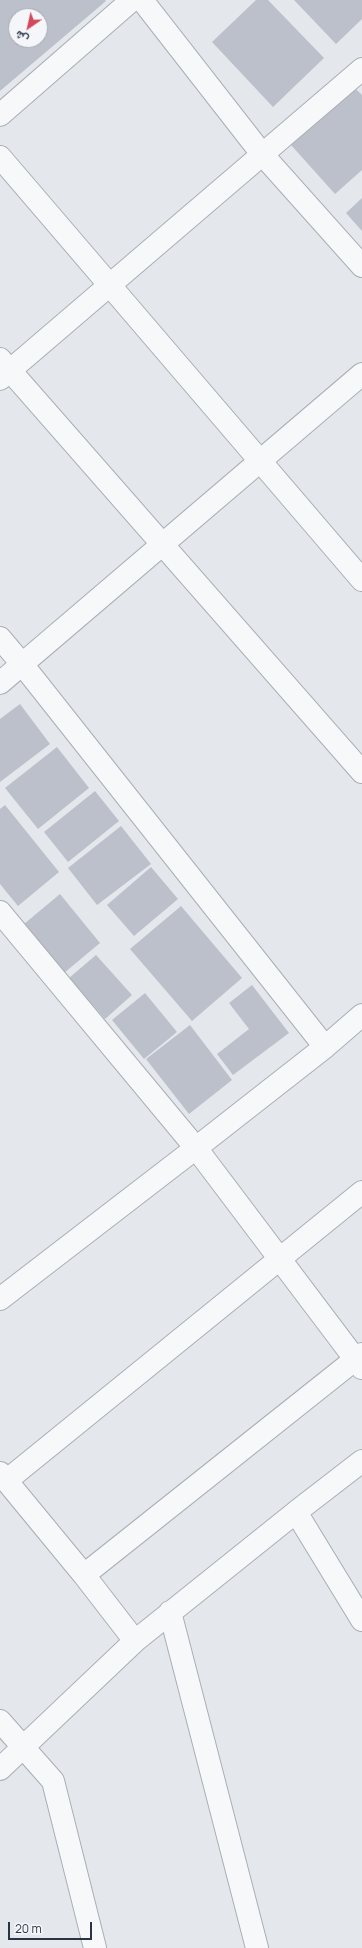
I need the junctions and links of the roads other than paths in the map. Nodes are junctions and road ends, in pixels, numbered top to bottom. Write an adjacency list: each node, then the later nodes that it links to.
1 (132, 0): 4 (street)
2 (142, 0): 5 (street)
3 (362, 69): 5 (street)
4 (0, 115)
5 (262, 154): 7 (street); 8 (street)
6 (0, 157): 8 (street)
7 (362, 266)
8 (109, 285): 9 (street); 11 (street)
9 (3, 370): 12 (street)
10 (362, 374): 11 (street)
11 (260, 461): 12 (street); 13 (street)
12 (162, 544): 15 (street); 17 (street)
13 (362, 580)
14 (0, 638): 15 (street)
15 (22, 664): 16 (street); 20 (street)
16 (0, 683)
17 (362, 772)
18 (0, 912): 21 (street)
19 (362, 1015): 20 (street)
20 (325, 1047): 21 (street)
21 (196, 1148): 23 (street); 24 (street)
22 (362, 1192): 23 (street)
23 (280, 1260): 25 (street); 27 (street)
24 (0, 1299)
25 (360, 1361): 29 (street)
26 (362, 1461): 28 (street)
27 (3, 1477): 29 (street)
28 (296, 1512): 30 (street); 31 (street)
29 (84, 1575): 32 (street)
30 (170, 1612): 32 (street); 37 (street)
31 (362, 1620)
32 (135, 1641): 34 (street)
33 (0, 1721): 34 (street)
34 (22, 1747): 35 (street); 36 (street)
35 (0, 1769)
36 (95, 1948)
37 (257, 1948)

